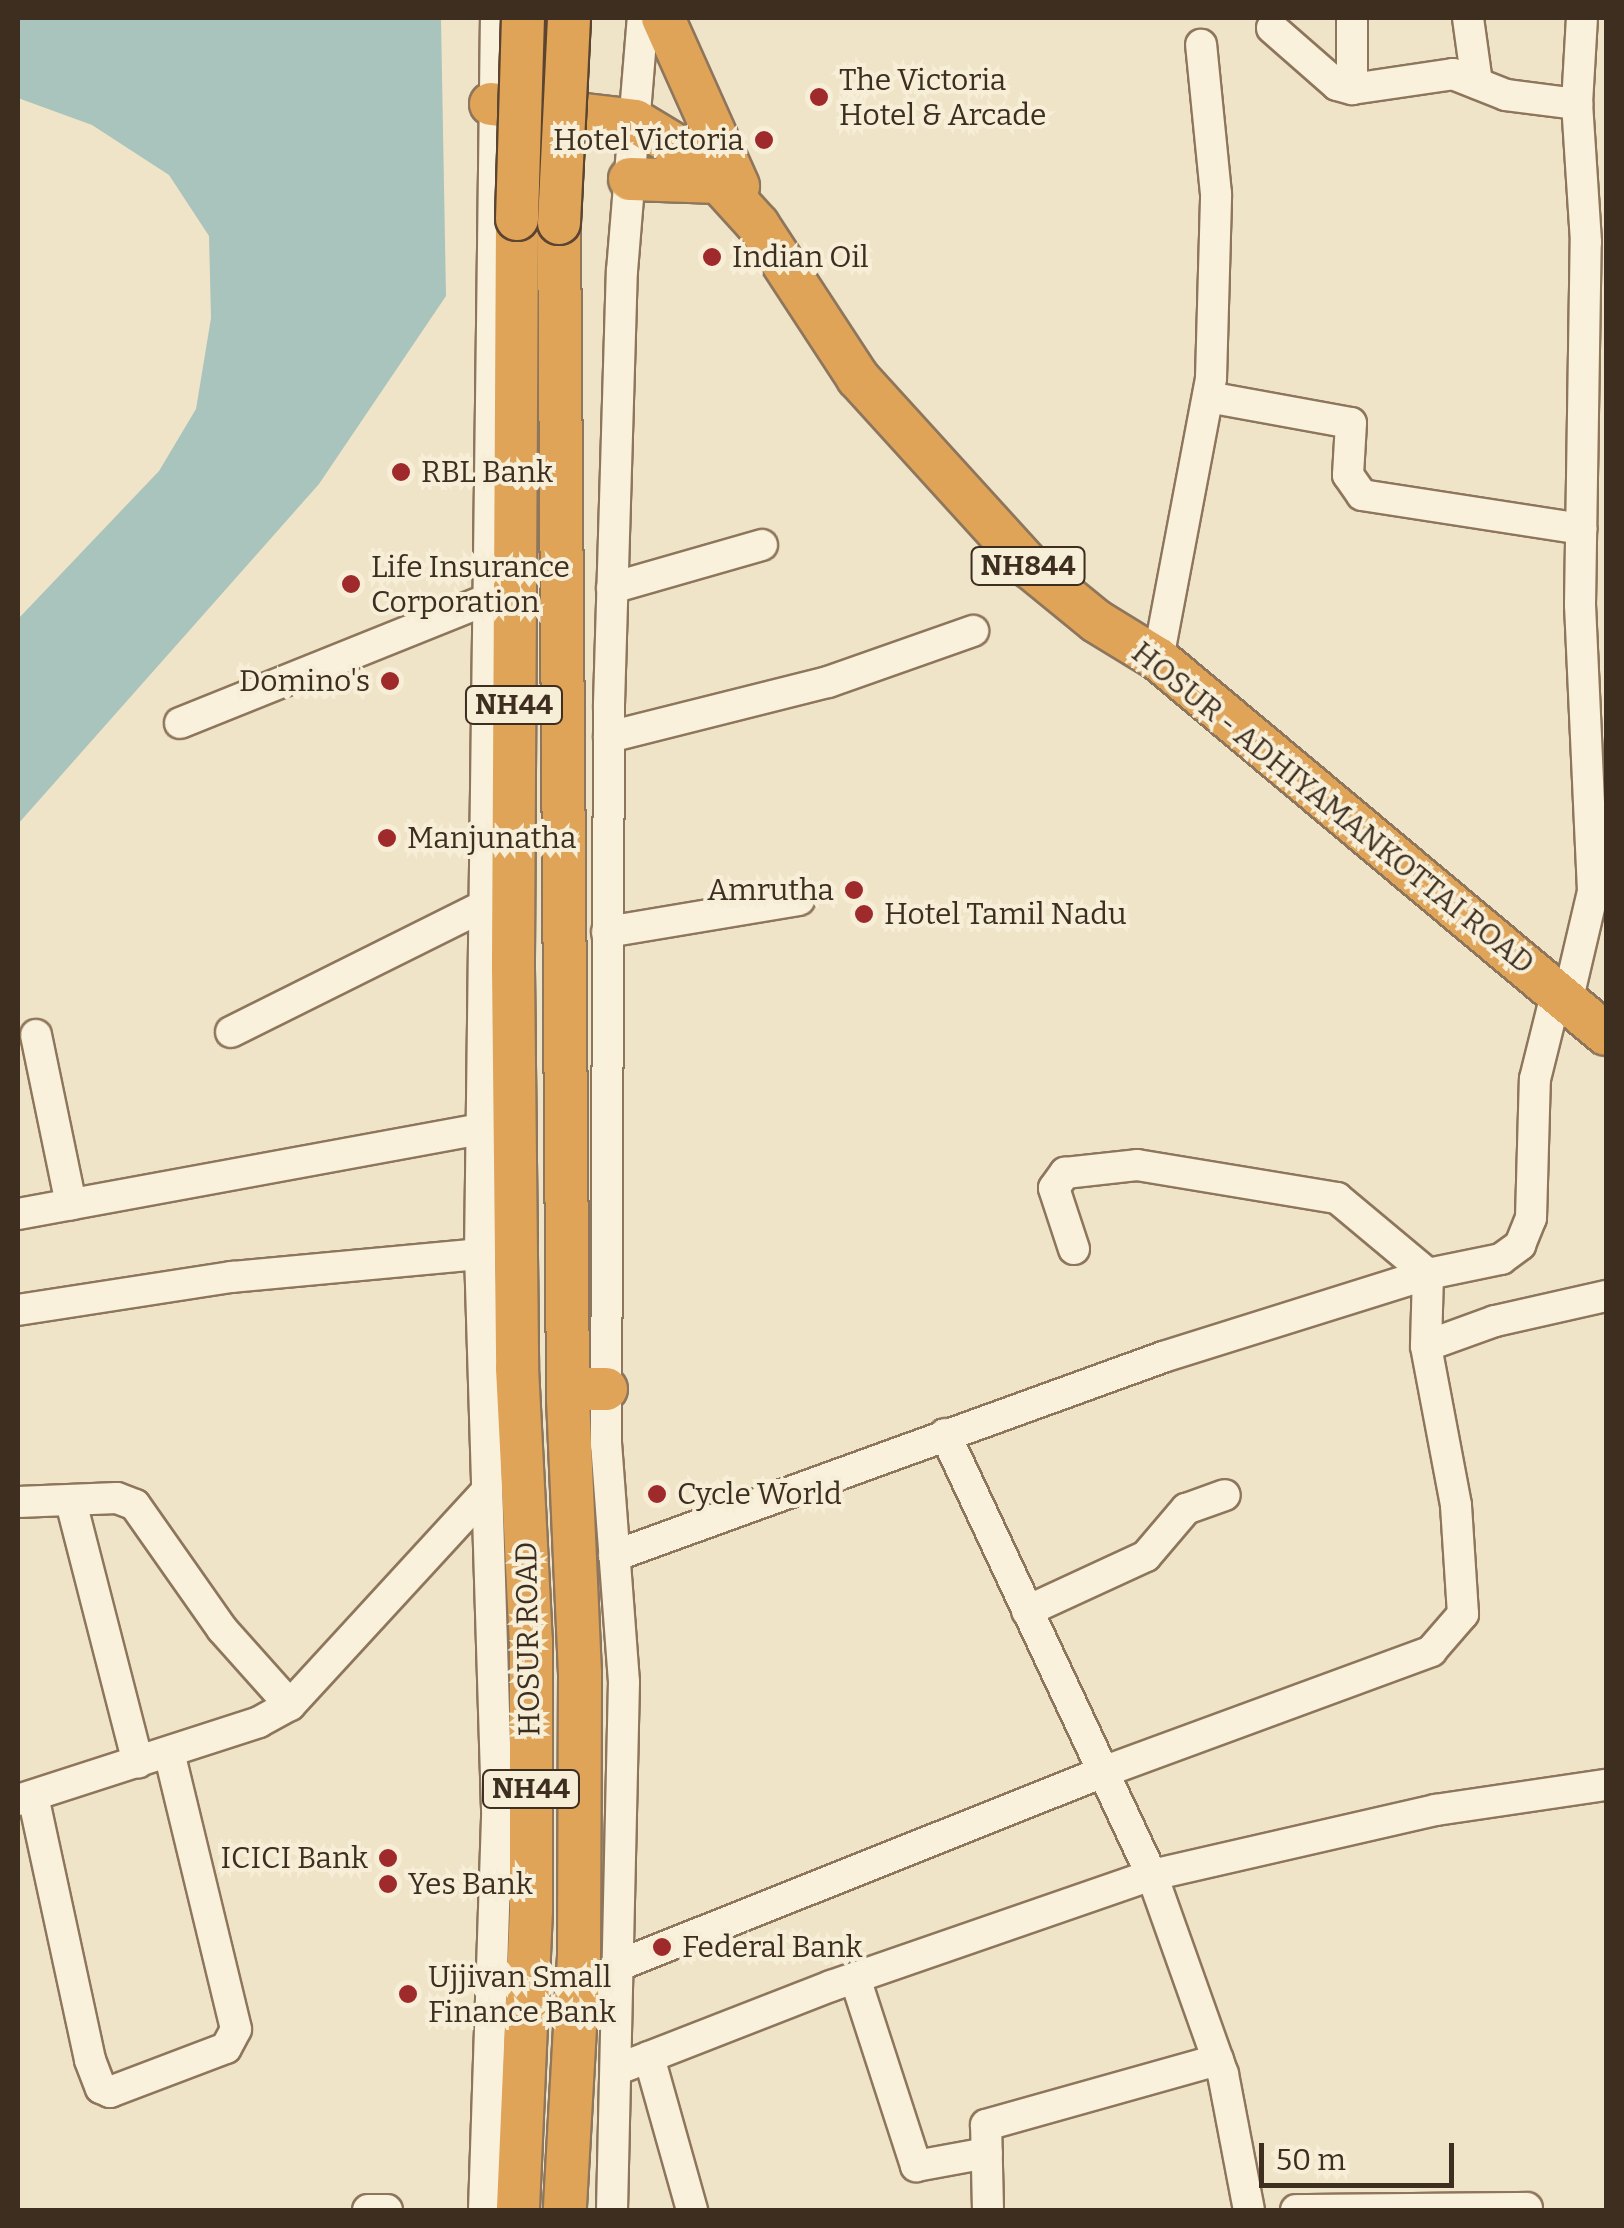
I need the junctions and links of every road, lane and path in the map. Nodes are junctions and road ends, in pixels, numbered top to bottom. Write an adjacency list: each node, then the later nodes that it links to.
1 (496, 18): 13 (street)
2 (522, 18): 18 (highway, NH44, bridge)
3 (568, 18): 18 (highway, NH44, bridge)
4 (643, 18): 15 (street)
5 (663, 18): 19 (highway)
6 (1352, 18): 12 (street)
7 (1468, 18): 11 (street)
8 (1272, 28): 12 (street)
9 (1593, 43): 14 (street)
10 (1200, 45): 21 (street)
11 (1477, 83): 12 (street); 14 (street)
12 (1352, 89)
13 (491, 104): 15 (highway, HOSUR - ADHIYAMANKOTTAI ROAD / NH844); 26 (street)
14 (1577, 104): 20 (street)
15 (635, 120): 16 (street); 17 (highway, HOSUR - ADHIYAMANKOTTAI ROAD / NH844)
16 (630, 179): 17 (highway); 25 (street)
17 (719, 182): 19 (highway, HOSUR - ADHIYAMANKOTTAI ROAD / NH844)
18 (538, 221): 49 (highway, NH44); 50 (highway, NH44)
19 (758, 226): 28 (highway, HOSUR - ADHIYAMANKOTTAI ROAD / NH844)
20 (1596, 284): 22 (street)
21 (1208, 397): 23 (street); 28 (street)
22 (1595, 423): 23 (street)
23 (1590, 520): 34 (street)
24 (762, 545): 25 (street)
25 (612, 588): 30 (street)
26 (486, 600): 29 (street); 32 (street)
27 (973, 631): 30 (street)
28 (1158, 658): 34 (highway, HOSUR - ADHIYAMANKOTTAI ROAD / NH844)
29 (180, 723)
30 (609, 737): 33 (street)
31 (799, 900): 33 (street)
32 (484, 906): 35 (street); 40 (street)
33 (608, 932): 50 (street)
34 (1563, 995): 36 (highway, HOSUR - ADHIYAMANKOTTAI ROAD / NH844); 45 (street)
35 (231, 1032)
36 (1606, 1034)
37 (36, 1035): 38 (street)
38 (48, 1092): 39 (street); 41 (street)
39 (18, 1099)
40 (482, 1129): 41 (street); 44 (street)
41 (71, 1204): 42 (street)
42 (18, 1214)
43 (1074, 1249): 45 (street)
44 (480, 1254): 47 (street); 49 (street)
45 (1428, 1274): 48 (street); 51 (street)
46 (1606, 1296): 48 (street)
47 (18, 1310)
48 (1426, 1346): 61 (street)
49 (506, 1365): 52 (street); 75 (highway, HOSUR ROAD / NH44)
50 (581, 1393): 56 (street); 76 (highway, HOSUR ROAD / NH44)
51 (945, 1434): 56 (street); 57 (street)
52 (487, 1491): 58 (street); 74 (street)
53 (1225, 1495): 57 (street)
54 (18, 1502): 55 (street)
55 (71, 1502): 58 (street); 60 (street)
56 (614, 1556): 65 (street)
57 (1027, 1611): 61 (street)
58 (290, 1705): 59 (street)
59 (170, 1752): 60 (street); 63 (street)
60 (138, 1763): 63 (street)
61 (1102, 1772): 64 (street); 65 (street)
62 (1606, 1785): 64 (street)
63 (25, 1798)
64 (1152, 1876): 66 (street); 68 (street)
65 (622, 1964): 69 (street)
66 (855, 1978): 67 (street); 70 (street)
67 (650, 2056): 69 (street); 78 (street)
68 (1218, 2060): 70 (street); 80 (street)
69 (618, 2069): 77 (street)
70 (987, 2153): 79 (street)
71 (1527, 2208): 81 (street)
72 (368, 2210): 73 (street)
73 (386, 2210)
74 (484, 2210)
75 (518, 2210)
76 (565, 2210)
77 (612, 2210)
78 (692, 2210)
79 (988, 2210)
80 (1249, 2210)
81 (1296, 2210)

